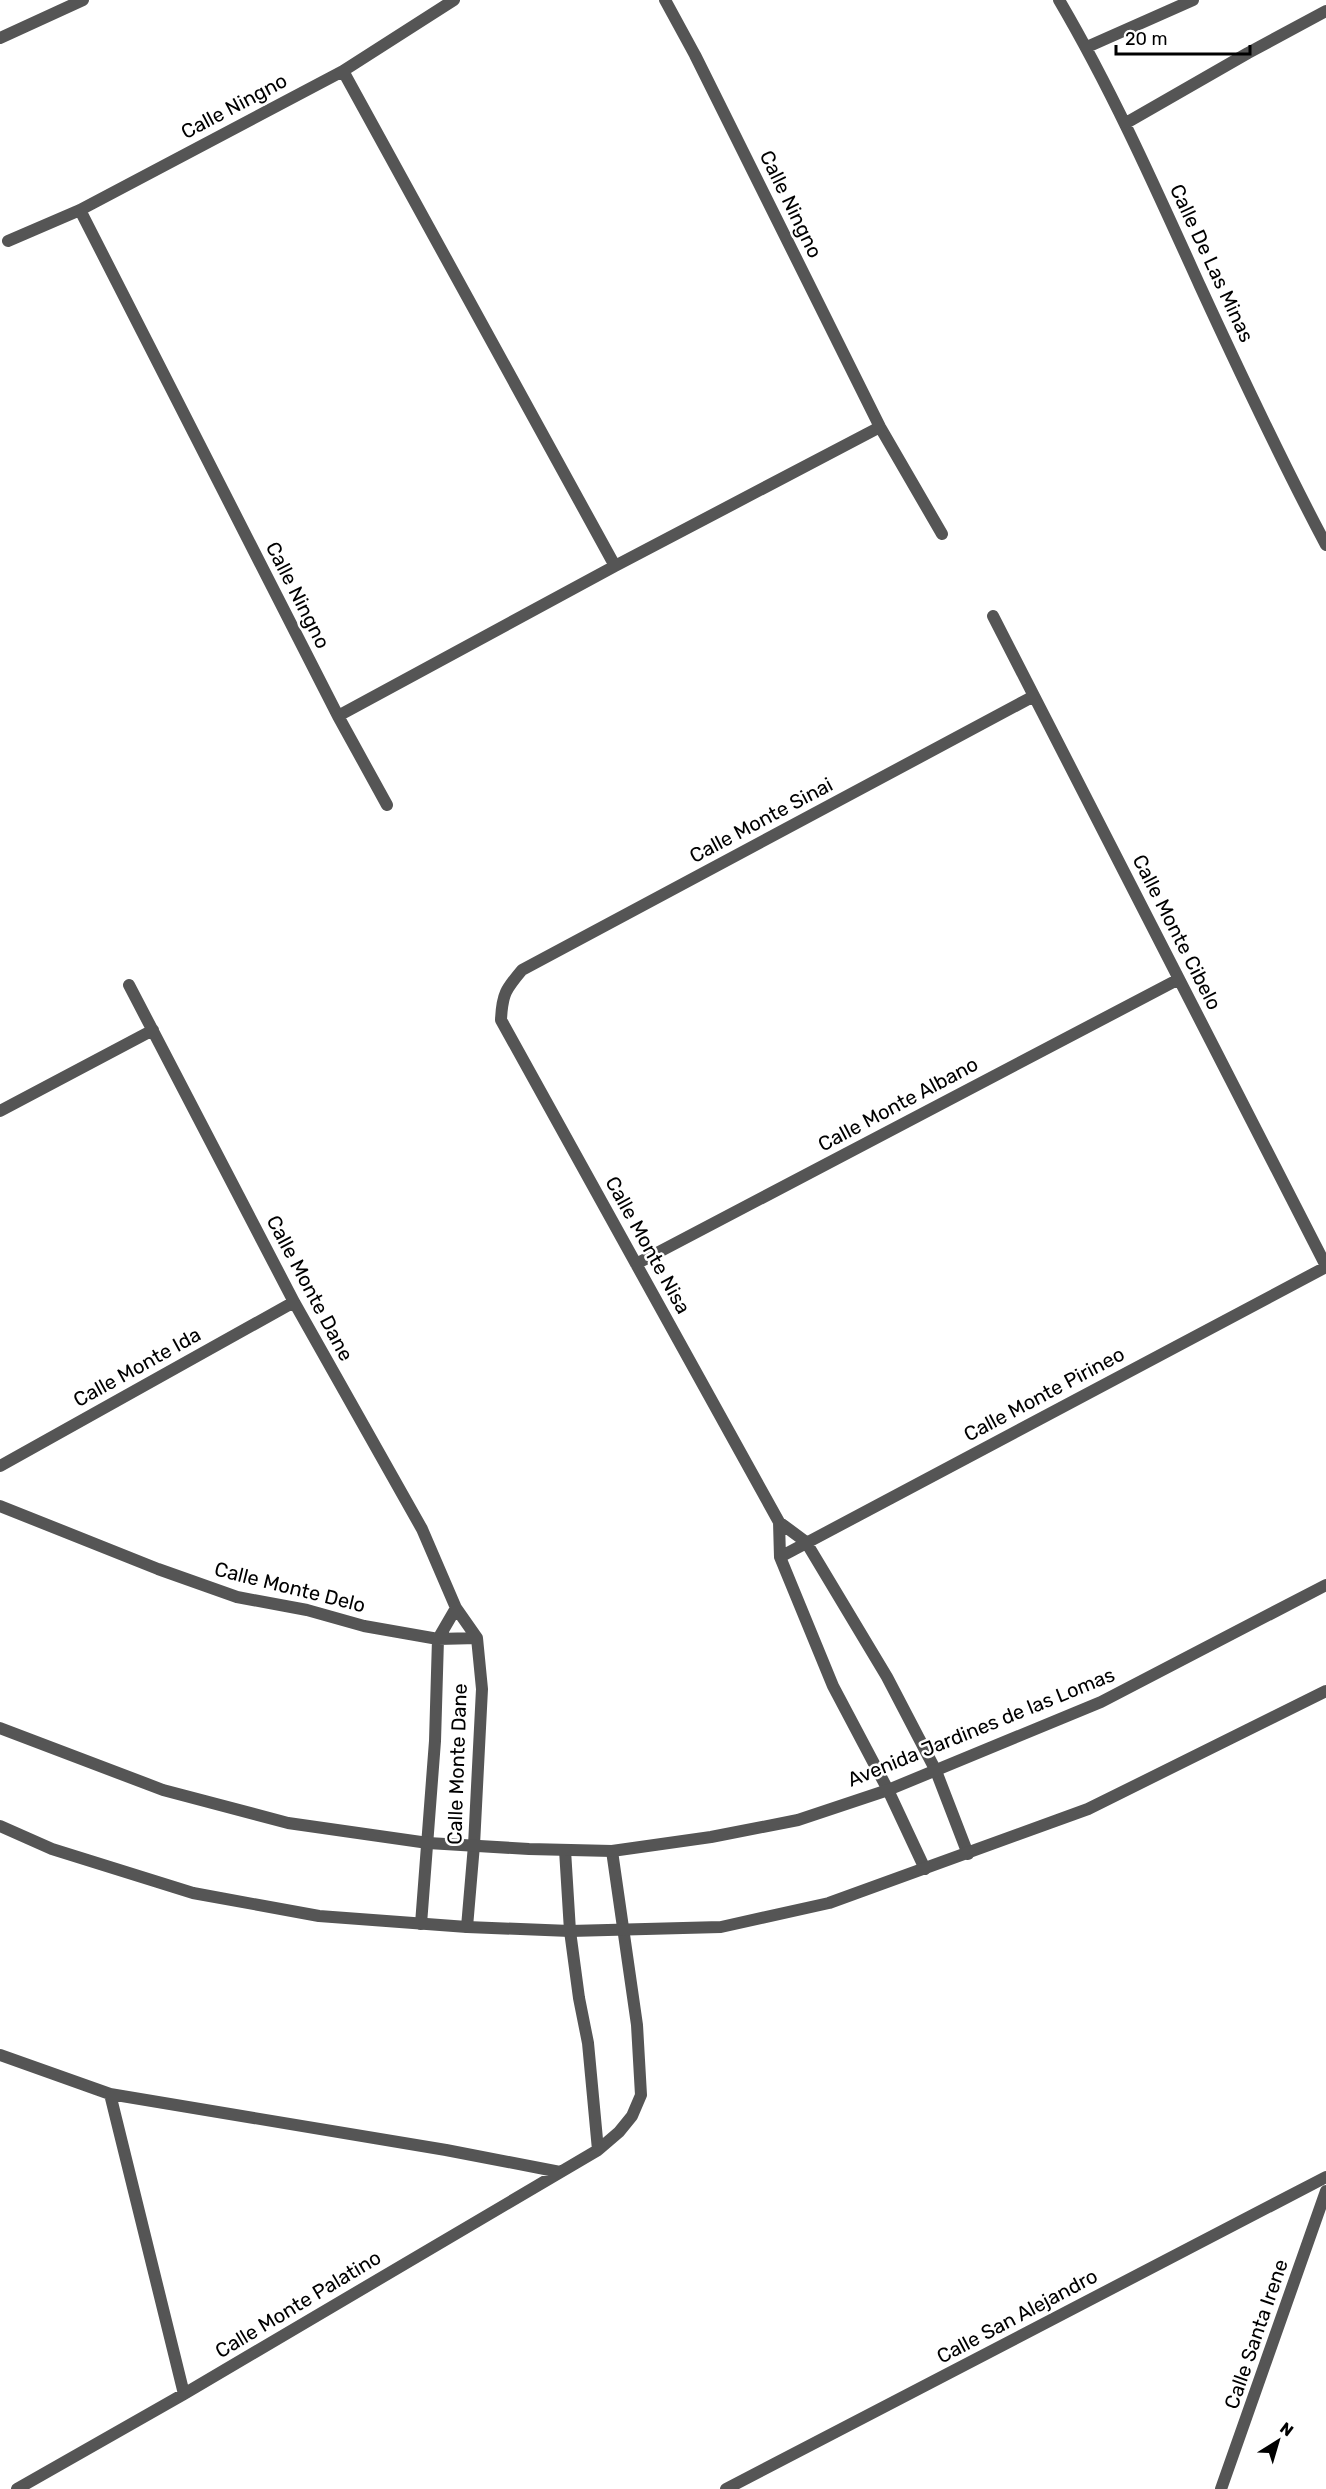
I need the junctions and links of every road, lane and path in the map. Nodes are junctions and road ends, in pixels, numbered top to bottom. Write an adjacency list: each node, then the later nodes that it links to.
1 (83, 0): 7 (street)
2 (454, 0): 9 (street, Calle Ningno)
3 (665, 0): 13 (street, Calle Ningno)
4 (1059, 0): 8 (street, Calle De Las Minas)
5 (1192, 0): 8 (street)
6 (1326, 11): 10 (street)
7 (0, 38)
8 (1087, 48): 10 (street, Calle De Las Minas)
9 (343, 70): 11 (street, Calle Ningno); 16 (street)
10 (1126, 123): 15 (street, Calle De Las Minas)
11 (80, 210): 12 (street, Calle Ningno); 19 (street, Calle Ningno)
12 (8, 241)
13 (880, 427): 14 (street, Calle Ningno); 16 (street)
14 (942, 534)
15 (1326, 545)
16 (615, 566): 19 (street)
17 (993, 615): 18 (street, Calle Monte Cibelo)
18 (1034, 696): 21 (street, Calle Monte Cibelo); 22 (street, Calle Monte Sinai)
19 (338, 716): 20 (street, Calle Ningno)
20 (387, 805)
21 (1179, 979): 26 (street, Calle Monte Albano); 27 (street, Calle Monte Cibelo)
22 (510, 984): 26 (street, Calle Monte Nisa)
23 (129, 985): 24 (street, Calle Monte Dane)
24 (153, 1030): 25 (street); 28 (street, Calle Monte Dane)
25 (0, 1111)
26 (636, 1264): 31 (street, Calle Monte Nisa)
27 (1326, 1266): 32 (street, Calle Monte Pirineo)
28 (294, 1302): 29 (street, Calle Monte Ida); 35 (street, Calle Monte Dane)
29 (0, 1466)
30 (0, 1506): 37 (street, Calle Monte Delo)
31 (779, 1522): 32 (street, Calle Monte Nisa); 33 (street, Calle Monte Nisa)
32 (806, 1542): 33 (street, Calle Monte Pirineo); 40 (street, Calle Monte Nisa)
33 (780, 1557): 41 (street, Calle Monte Nisa)
34 (1326, 1585): 40 (street, Avenida Jardines de las Lomas)
35 (456, 1608): 36 (street, Calle Monte Dane); 37 (street)
36 (477, 1638): 37 (street, Calle Monte Delo); 44 (street, Calle Monte Dane)
37 (438, 1639): 43 (street, Calle Monte Dane)
38 (1326, 1690): 47 (street)
39 (0, 1728): 43 (street, Avenida Jardines de las Lomas)
40 (936, 1771): 41 (street, Avenida Jardines de las Lomas); 47 (street, Calle Monte Nisa)
41 (888, 1790): 46 (street, Avenida Jardines de las Lomas); 48 (street, Calle Monte Nisa)
42 (0, 1826): 49 (street)
43 (428, 1843): 44 (street, Avenida Jardines de las Lomas); 49 (street, Calle Monte Dane)
44 (474, 1845): 45 (street, Avenida Jardines de las Lomas); 50 (street, Calle Monte Dane)
45 (565, 1850): 46 (street, Avenida Jardines de las Lomas); 51 (street)
46 (612, 1851): 52 (street, Calle Monte Palatino)
47 (968, 1854): 48 (street)
48 (925, 1869): 52 (street)
49 (421, 1924): 50 (street)
50 (467, 1927): 51 (street)
51 (570, 1931): 52 (street); 55 (street)
52 (623, 1931): 55 (street, Calle Monte Palatino)
53 (0, 2055): 54 (street)
54 (110, 2094): 56 (street); 59 (street)
55 (598, 2150): 56 (street, Calle Monte Palatino)
56 (560, 2172): 59 (street, Calle Monte Palatino)
57 (1326, 2177): 61 (street, Calle San Alejandro)
58 (1326, 2191): 62 (street, Calle Santa Irene)
59 (184, 2394): 60 (street, Calle Monte Palatino)
60 (17, 2489)
61 (726, 2489)
62 (1221, 2489)

